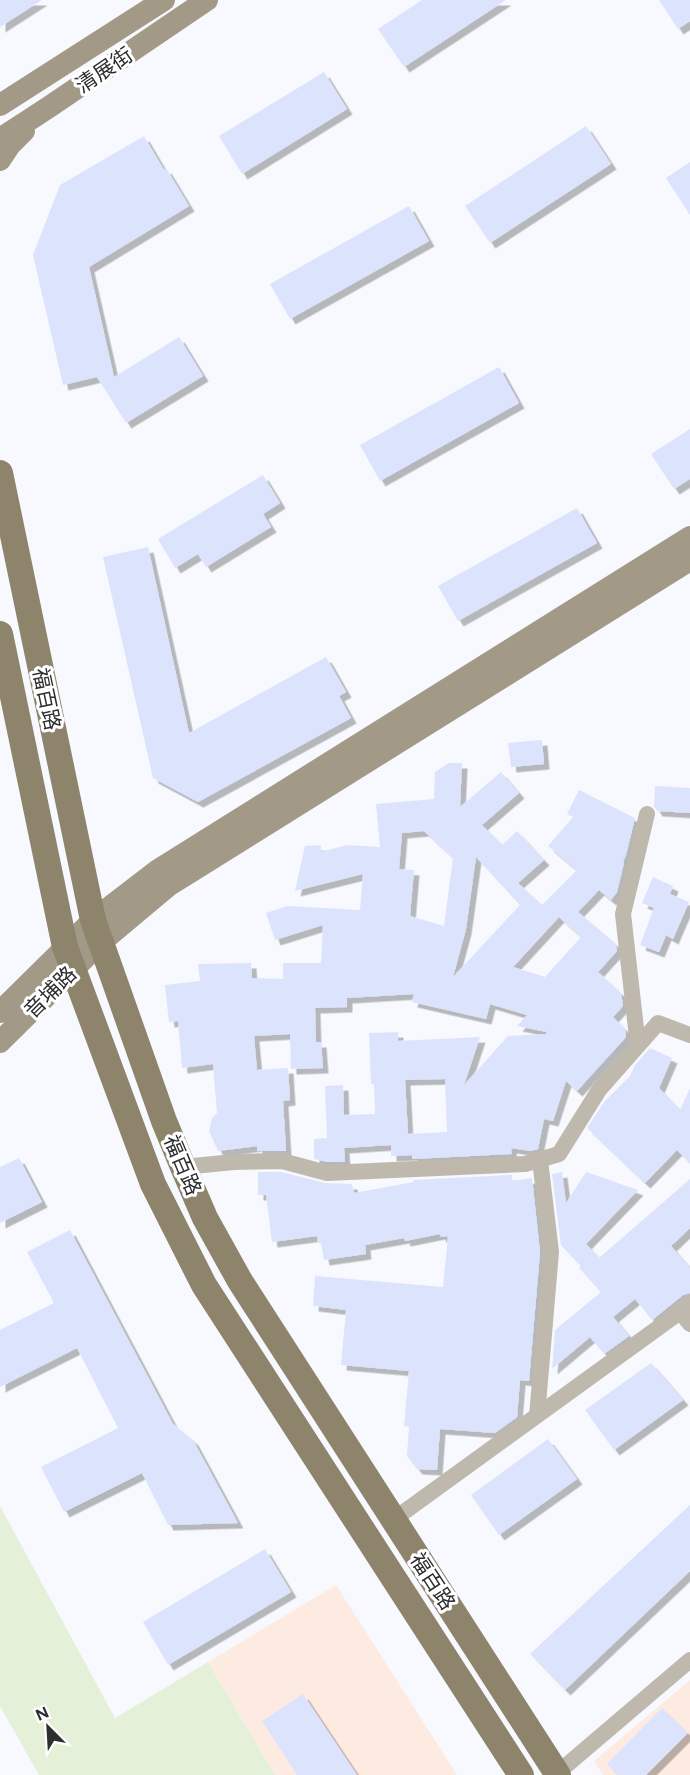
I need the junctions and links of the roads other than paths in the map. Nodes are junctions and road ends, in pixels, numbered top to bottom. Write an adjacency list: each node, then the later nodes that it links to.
1 (164, 0): 3 (street, 清展街)
2 (207, 0): 7 (street, 清展街)
3 (139, 8): 4 (street, 清展街)
4 (39, 81): 5 (street); 6 (street, 清展街)
5 (0, 86)
6 (0, 105)
7 (49, 108): 8 (street, 清展街); 9 (street)
8 (0, 139)
9 (0, 160)
10 (0, 473): 15 (main road, 福百路)
11 (690, 537): 15 (street)
12 (690, 560): 15 (street)
13 (0, 634): 16 (main road, 福百路)
14 (647, 814): 20 (street)
15 (97, 931): 16 (street, 音埔路); 22 (main road, 福百路)
16 (69, 957): 17 (street, 音埔路); 19 (street, 音埔路); 27 (main road, 福百路)
17 (0, 1012)
18 (690, 1035): 20 (street)
19 (0, 1041)
20 (638, 1046): 21 (street)
21 (540, 1160): 22 (street); 24 (street)
22 (183, 1167): 25 (main road, 福百路)
23 (687, 1313): 24 (street)
24 (537, 1416): 25 (street)
25 (393, 1520): 28 (main road, 福百路)
26 (690, 1660): 28 (street)
27 (521, 1775)
28 (557, 1775)

